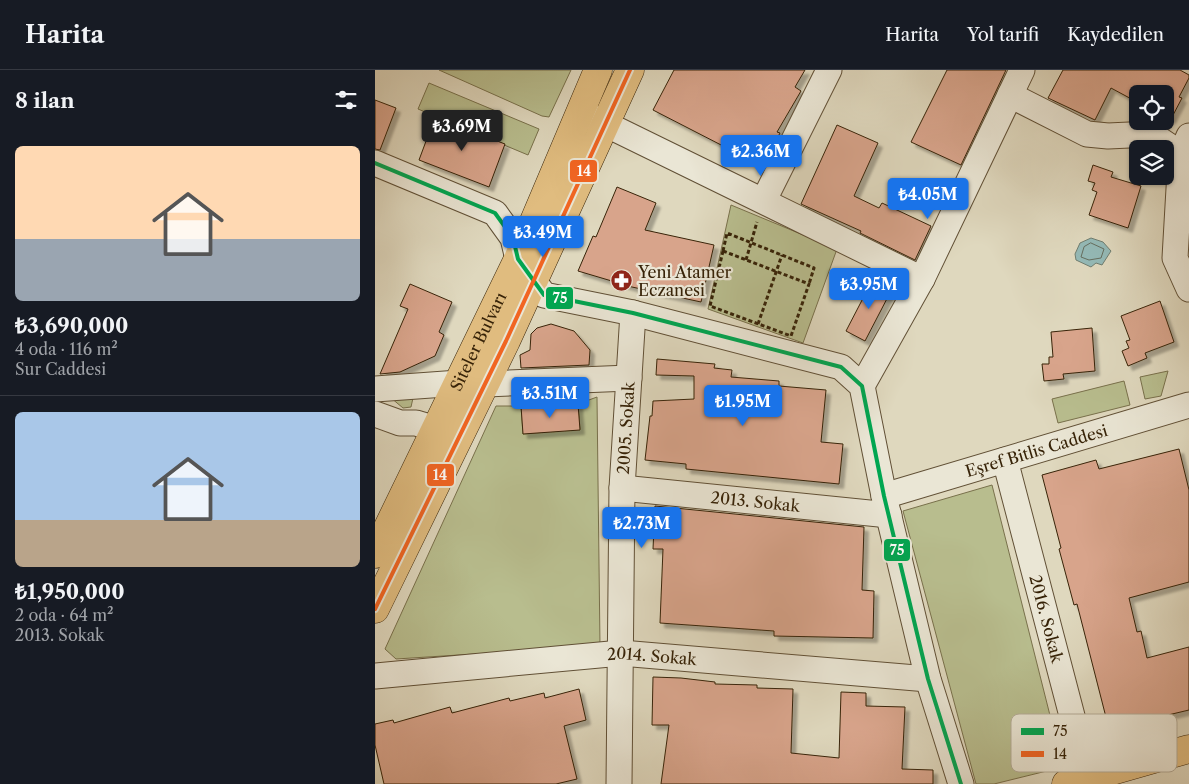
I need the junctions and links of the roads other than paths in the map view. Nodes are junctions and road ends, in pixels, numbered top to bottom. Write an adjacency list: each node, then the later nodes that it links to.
1 (598, 70): 6 (main road, Siteler Bulvarı)
2 (630, 70): 7 (main road, Siteler Bulvarı)
3 (829, 70): 10 (street)
4 (1022, 70): 5 (street)
5 (1010, 95): 8 (street); 12 (street)
6 (581, 111): 7 (street); 11 (main road, Siteler Bulvarı)
7 (606, 124): 10 (street); 13 (main road, Siteler Bulvarı)
8 (1185, 145): 14 (street)
9 (375, 163): 11 (street)
10 (764, 200): 12 (street)
11 (518, 259): 13 (street); 17 (main road, Siteler Bulvarı)
12 (922, 279): 19 (street)
13 (535, 281): 15 (street); 18 (main road, Siteler Bulvarı)
14 (1189, 289)
15 (633, 313): 16 (street, 2005. Sokak); 19 (street)
16 (629, 378): 18 (street); 27 (street, 2005. Sokak)
17 (459, 382): 20 (street); 24 (main road, Siteler Bulvarı)
18 (485, 384): 30 (main road, Siteler Bulvarı)
19 (861, 386): 28 (street)
20 (375, 389)
21 (1189, 404): 26 (street, Eşref Bitlis Caddesi)
22 (375, 414): 23 (street)
23 (400, 423): 24 (street); 25 (street)
24 (436, 429): 29 (main road, Siteler Bulvarı)
25 (375, 431)
26 (1005, 460): 28 (street, Eşref Bitlis Caddesi); 34 (street, 2016. Sokak)
27 (622, 488): 28 (street, 2013. Sokak); 31 (street, 2005. Sokak)
28 (886, 505): 33 (street)
29 (375, 554)
30 (375, 609)
31 (621, 653): 32 (street, 2014. Sokak); 33 (street, 2014. Sokak); 37 (street, 2005. Sokak)
32 (375, 676)
33 (928, 679): 38 (street)
34 (1062, 714)
35 (1106, 772): 36 (main road)
36 (1077, 780)
37 (619, 784)
38 (961, 784)

